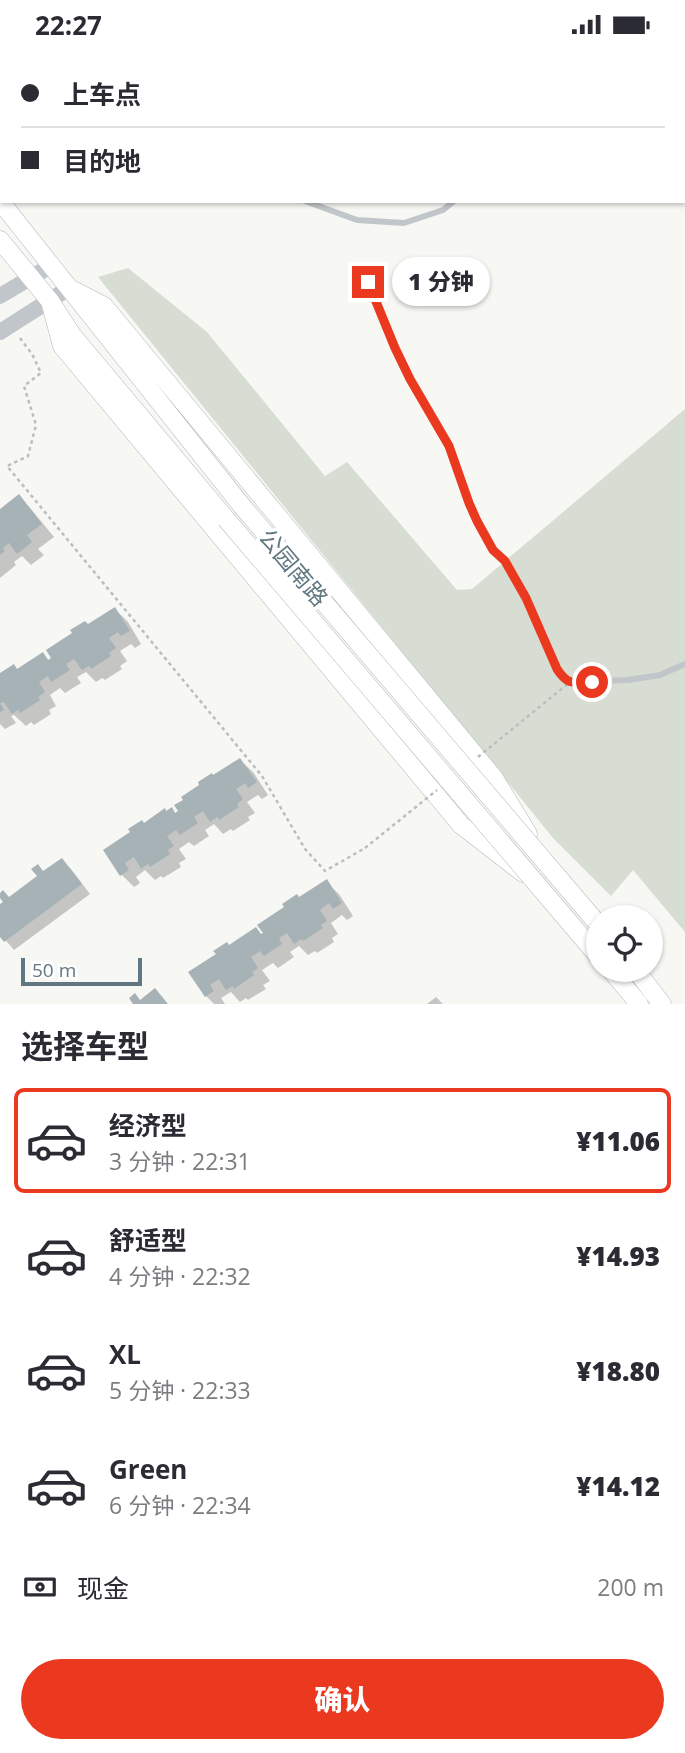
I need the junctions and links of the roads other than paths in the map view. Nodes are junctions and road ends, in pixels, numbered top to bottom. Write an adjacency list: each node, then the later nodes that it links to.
1 (2, 203): 5 (main road, 公园南路)
2 (310, 203): 3 (lane)
3 (452, 203)
4 (0, 240): 6 (main road, 公园南路)
5 (51, 265): 6 (street); 8 (main road, 公园南路)
6 (31, 277): 9 (street); 10 (main road, 公园南路)
7 (368, 282): 12 (lane)
8 (69, 288): 10 (street); 13 (main road); 14 (main road, 公园南路, bridge)
9 (0, 296)
10 (50, 301): 11 (street); 15 (main road, 公园南路, bridge); 16 (main road)
11 (0, 331)
12 (685, 664)
13 (592, 905)
14 (586, 910)
15 (586, 942)
16 (586, 949)
17 (613, 982): 20 (main road)
18 (621, 982): 21 (main road)
19 (647, 982): 22 (main road)
20 (631, 1004)
21 (639, 1004)
22 (663, 1004)

